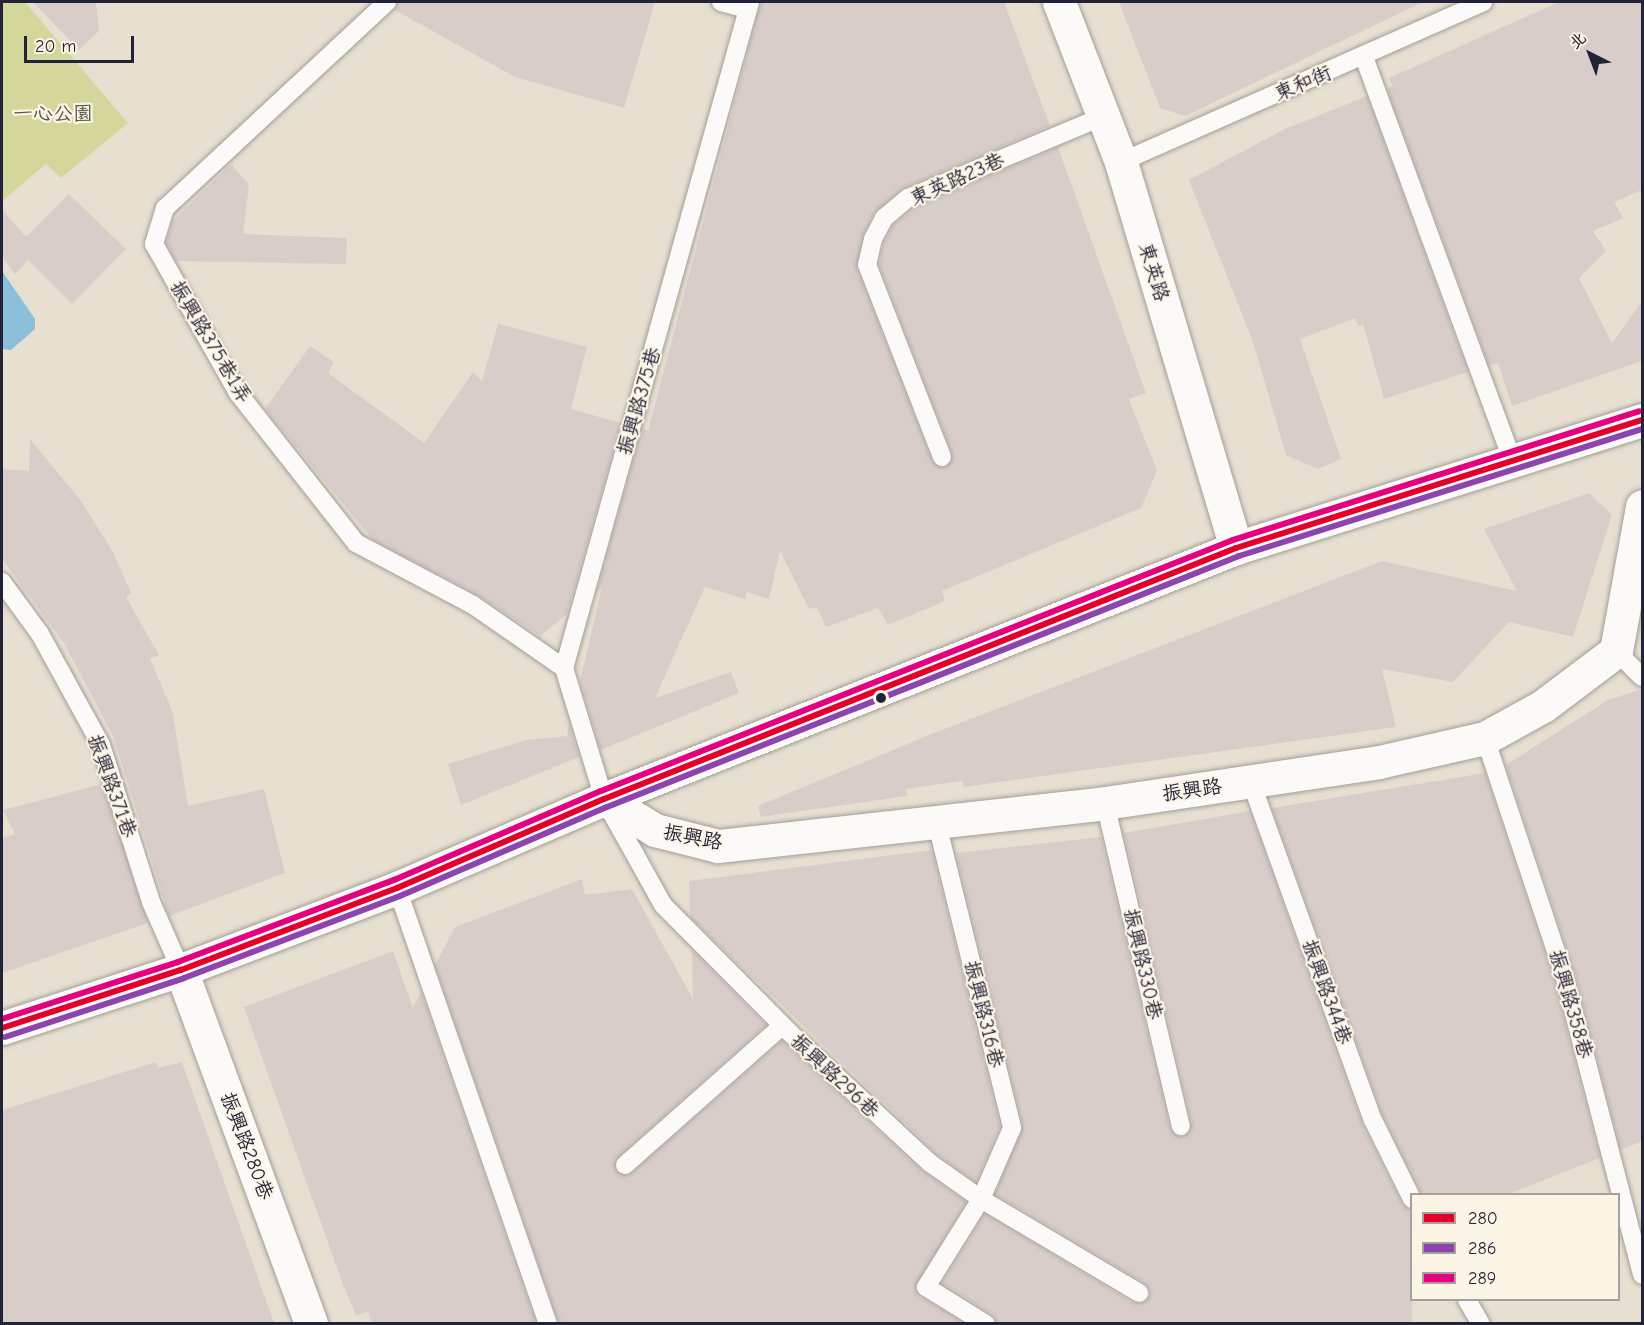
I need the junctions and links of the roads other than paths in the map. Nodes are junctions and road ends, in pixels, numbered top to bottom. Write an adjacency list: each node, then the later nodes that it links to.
1 (387, 2): 16 (lane, 振興路375巷1弄)
2 (721, 2): 5 (lane)
3 (1059, 2): 7 (street, 東英路)
4 (1483, 2): 6 (lane, 東和街)
5 (749, 5): 16 (lane, 振興路375巷)
6 (1364, 57): 8 (lane, 東和街); 11 (lane)
7 (1104, 116): 8 (street, 東英路); 10 (lane, 東英路23巷)
8 (1121, 162): 13 (street, 東英路)
9 (1642, 420): 11 (street)
10 (942, 457)
11 (1512, 459): 13 (street)
12 (1642, 506): 15 (street)
13 (1236, 548): 20 (street)
14 (2, 582): 24 (lane, 振興路371巷)
15 (1616, 651): 17 (lane); 18 (street, 振興路)
16 (564, 668): 20 (lane)
17 (1642, 677)
18 (1485, 738): 19 (street, 振興路); 31 (lane, 振興路358巷)
19 (1251, 782): 21 (street, 振興路); 29 (lane, 振興路344巷)
20 (604, 799): 22 (street, 振興路); 23 (street); 25 (lane, 振興路296巷)
21 (1105, 803): 22 (street, 振興路); 27 (lane, 振興路330巷)
22 (937, 824): 30 (lane, 振興路316巷)
23 (397, 888): 24 (street); 35 (lane)
24 (181, 970): 26 (street); 34 (street, 振興路280巷)
25 (782, 1026): 28 (lane); 30 (lane, 振興路296巷)
26 (2, 1028)
27 (1181, 1126)
28 (626, 1165)
29 (1410, 1195)
30 (981, 1199): 32 (lane, 振興路296巷); 36 (lane)
31 (1642, 1275)
32 (1139, 1293)
33 (1468, 1301): 37 (lane)
34 (311, 1323)
35 (548, 1323)
36 (986, 1323)
37 (1480, 1323)

